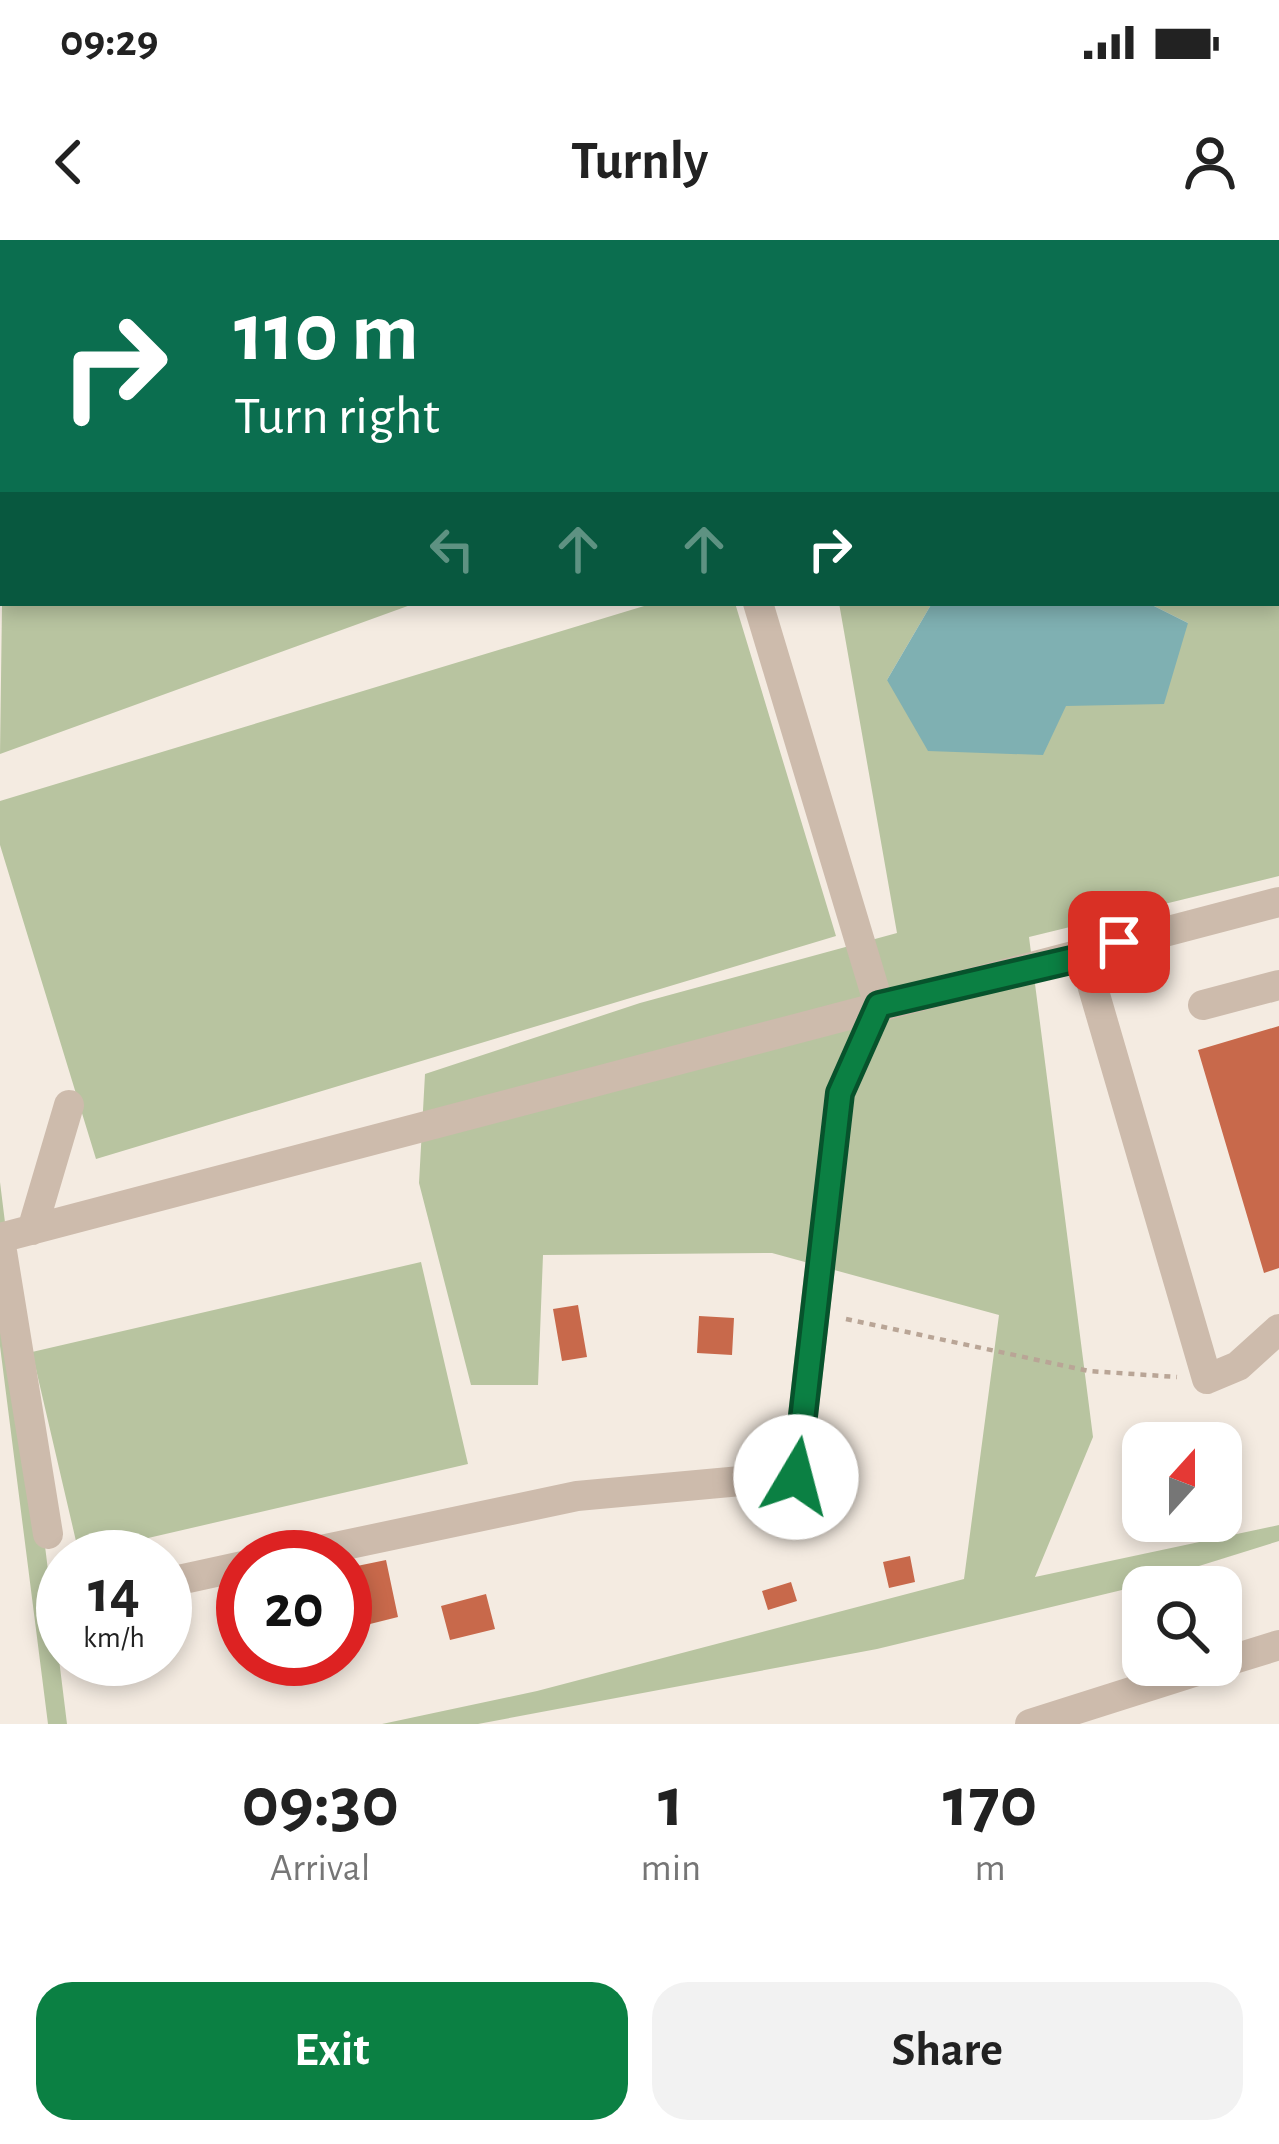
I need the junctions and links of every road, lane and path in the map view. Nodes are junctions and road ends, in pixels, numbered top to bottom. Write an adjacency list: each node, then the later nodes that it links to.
1 (759, 606): 5 (lane)
2 (1279, 902): 3 (lane)
3 (1084, 957): 5 (lane); 12 (lane)
4 (1279, 985): 6 (lane)
5 (879, 1005): 8 (lane); 10 (lane)
6 (1203, 1005)
7 (69, 1105): 8 (lane)
8 (32, 1230): 9 (lane)
9 (0, 1239): 13 (lane)
10 (818, 1314): 12 (path); 14 (lane)
11 (1279, 1329): 12 (lane)
12 (1207, 1379)
13 (47, 1530)
14 (372, 1539)
15 (1279, 1645): 16 (lane)
16 (1242, 1657)
17 (1150, 1686): 18 (lane)
18 (1030, 1724)

